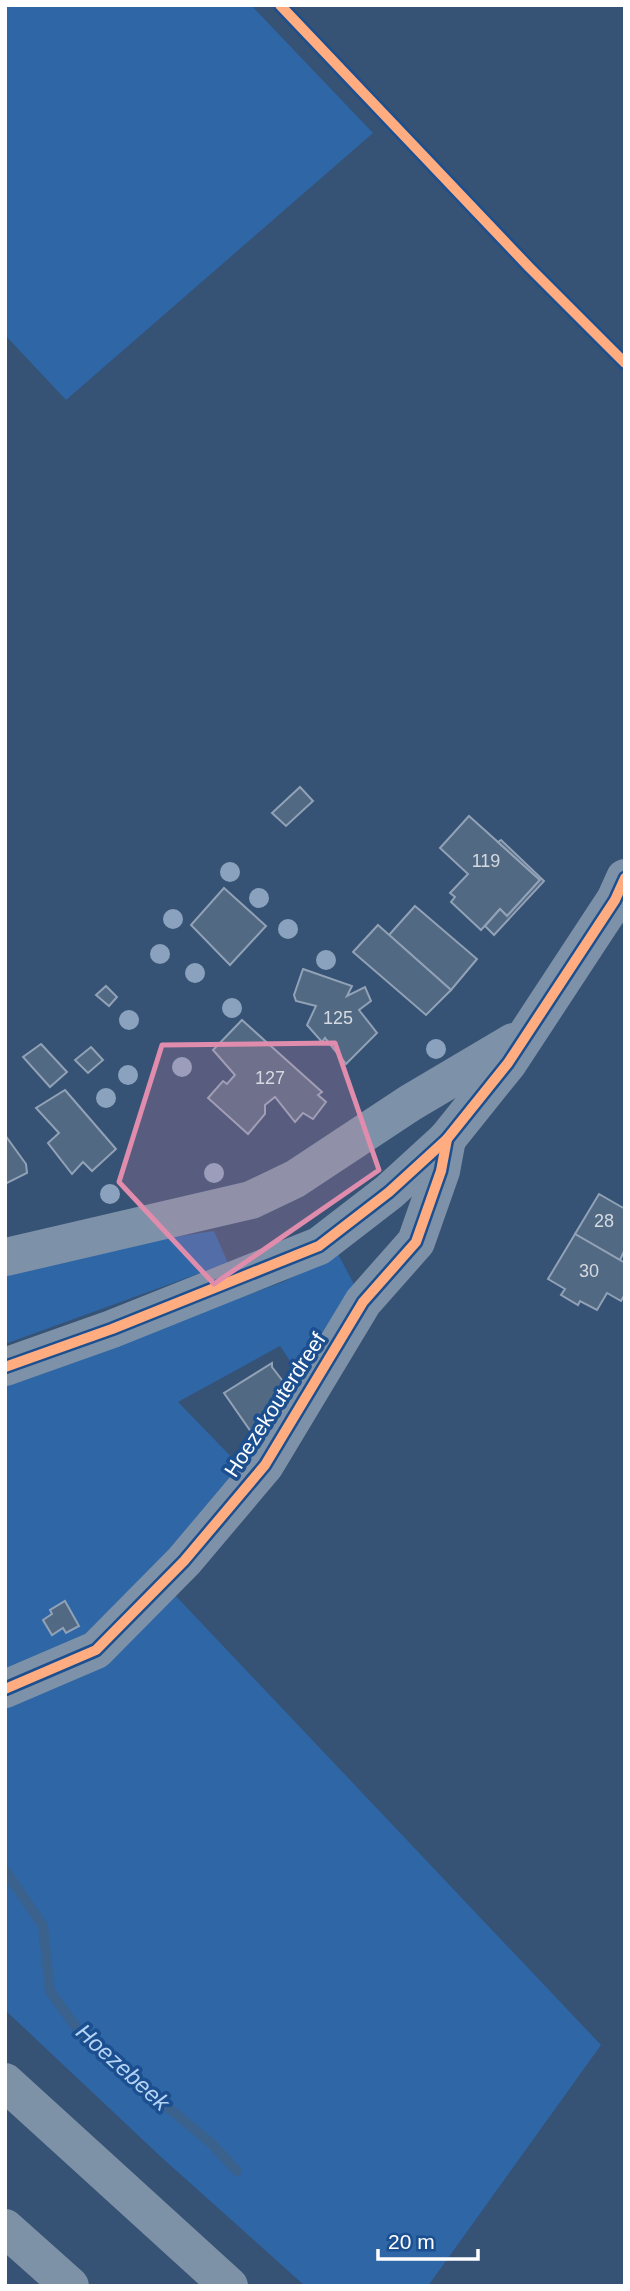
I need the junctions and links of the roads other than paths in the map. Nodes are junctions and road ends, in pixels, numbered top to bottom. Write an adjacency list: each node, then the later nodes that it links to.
1 (625, 878): 2 (street, Hoezekouterdreef)
2 (527, 1033): 3 (street, Hoezekouterdreef); 4 (street, Hoezekouterdreef)
3 (447, 1139): 5 (street, Hoezekouterdreef); 6 (street, Hoezekouterdreef)
4 (6, 1257)
5 (5, 1367)
6 (5, 1689)
7 (5, 2082): 10 (highway)
8 (5, 2228): 9 (highway)
9 (70, 2286)
10 (229, 2286)

